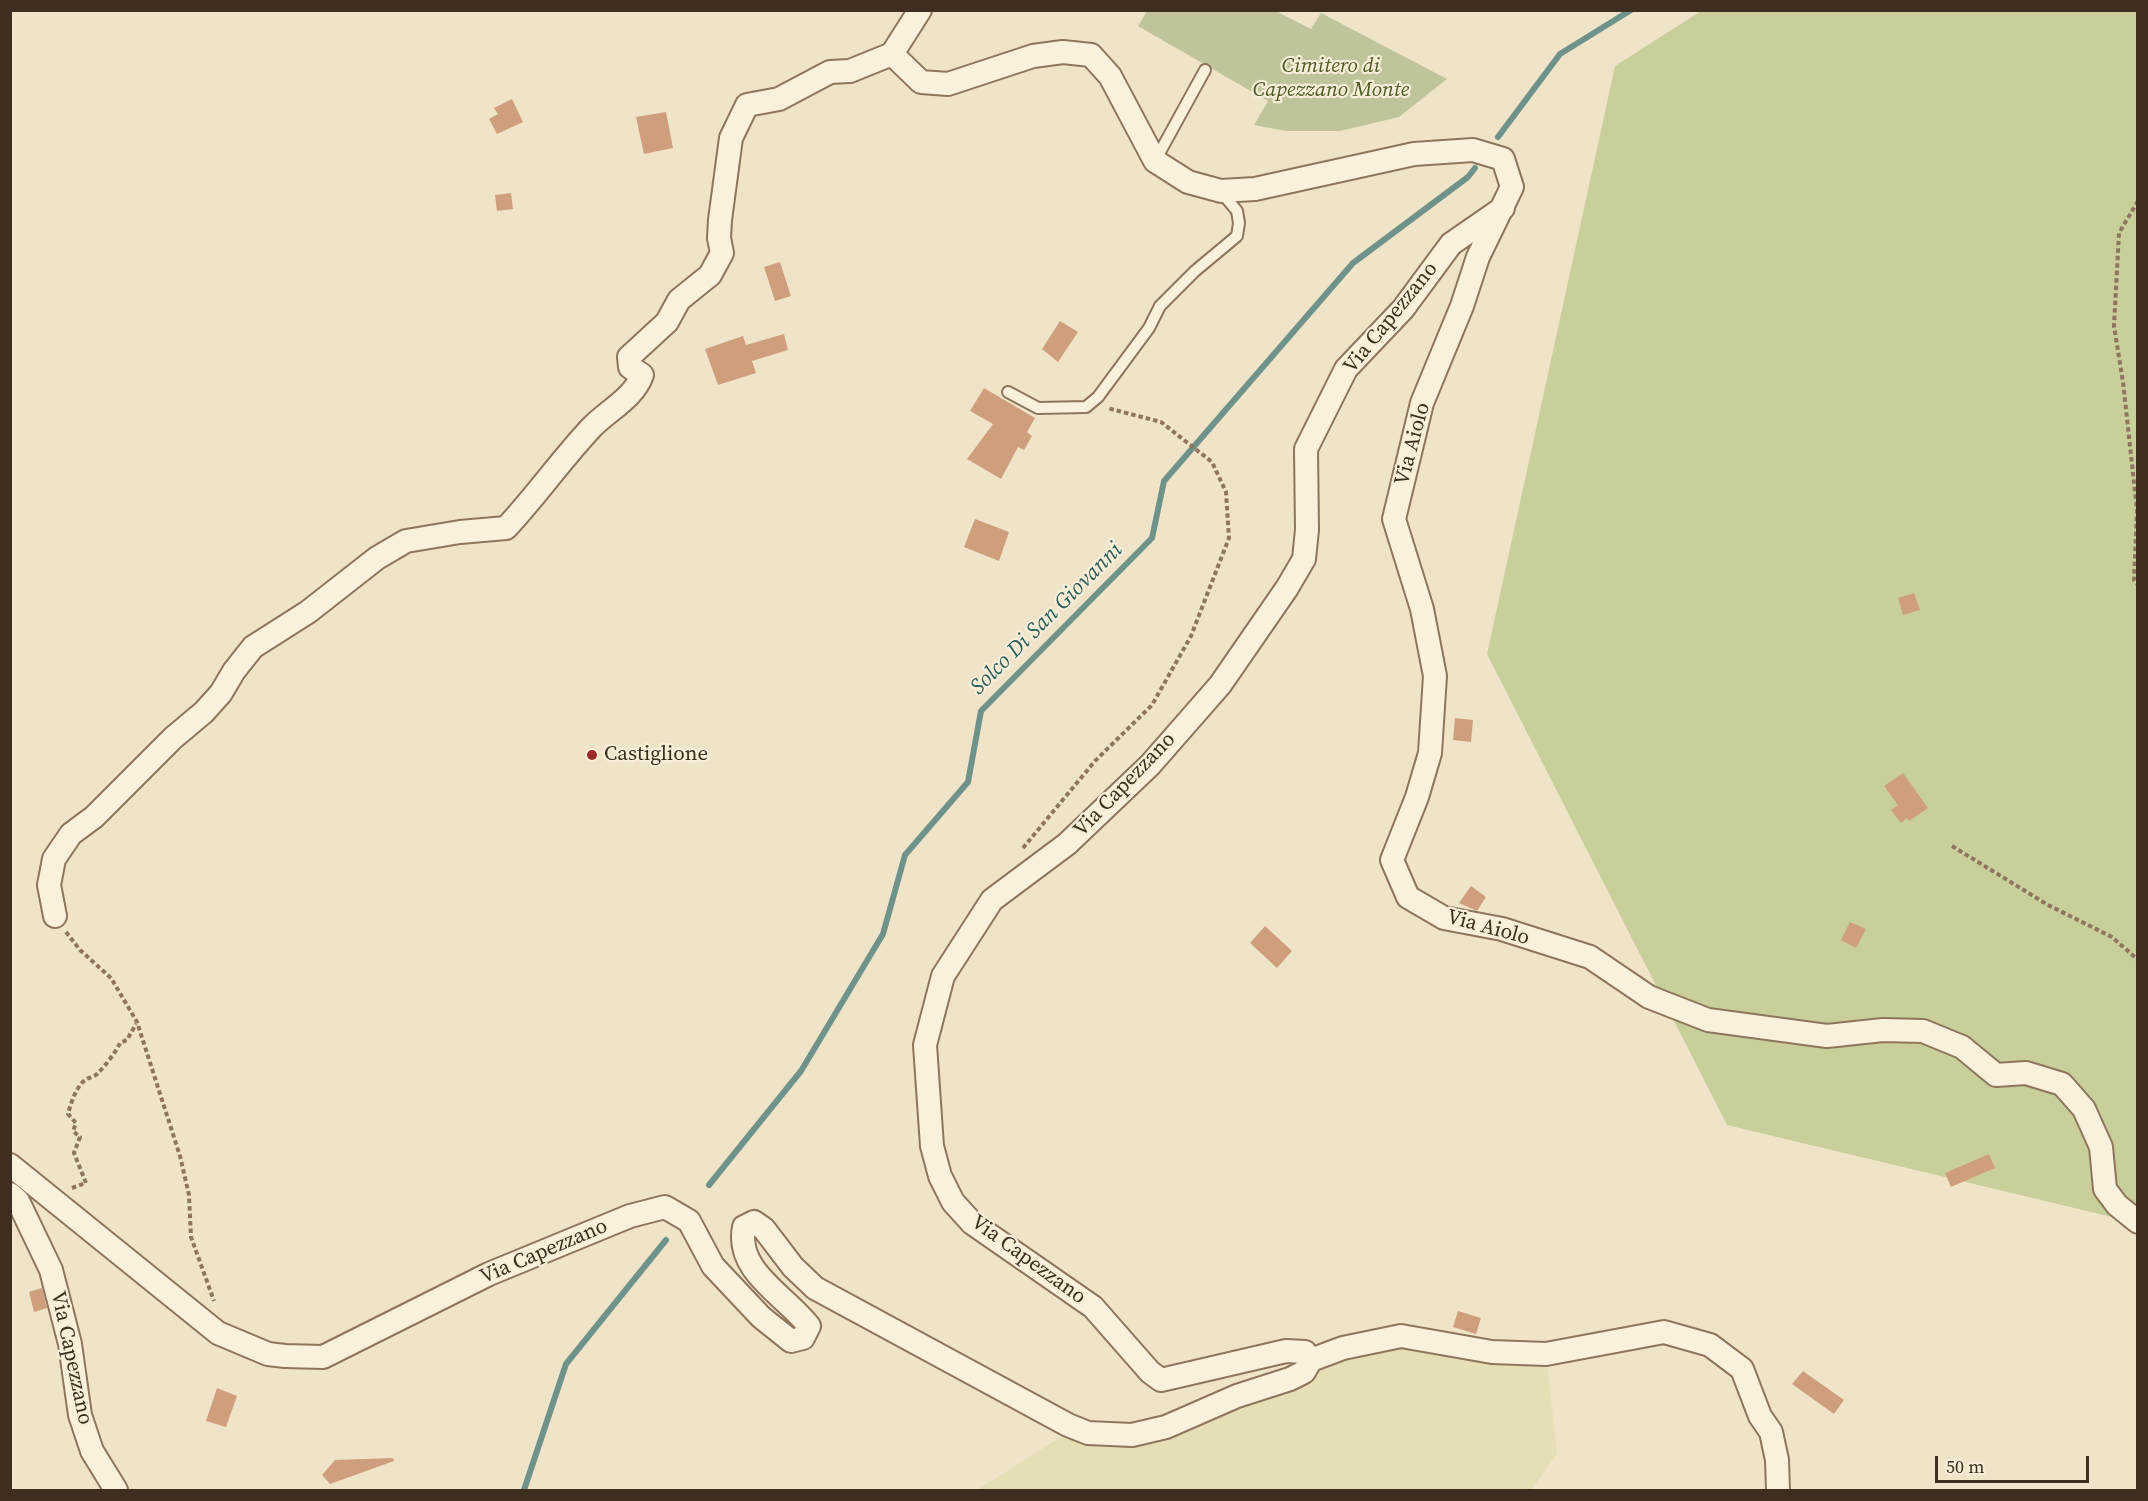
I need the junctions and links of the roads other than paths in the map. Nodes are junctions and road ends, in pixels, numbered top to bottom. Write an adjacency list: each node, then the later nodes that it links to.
1 (920, 10): 2 (street)
2 (892, 54): 4 (street); 8 (street)
3 (1205, 70): 4 (lane)
4 (1155, 161): 5 (street)
5 (1221, 191): 6 (street); 7 (lane)
6 (1503, 208): 11 (street, Via Aiolo); 12 (street, Via Capezzano)
7 (1008, 392)
8 (55, 916)
9 (10, 1165): 12 (street, Via Capezzano)
10 (10, 1194): 13 (street, Via Capezzano)
11 (2138, 1222)
12 (1311, 1360): 14 (street)
13 (117, 1491)
14 (1778, 1491)

